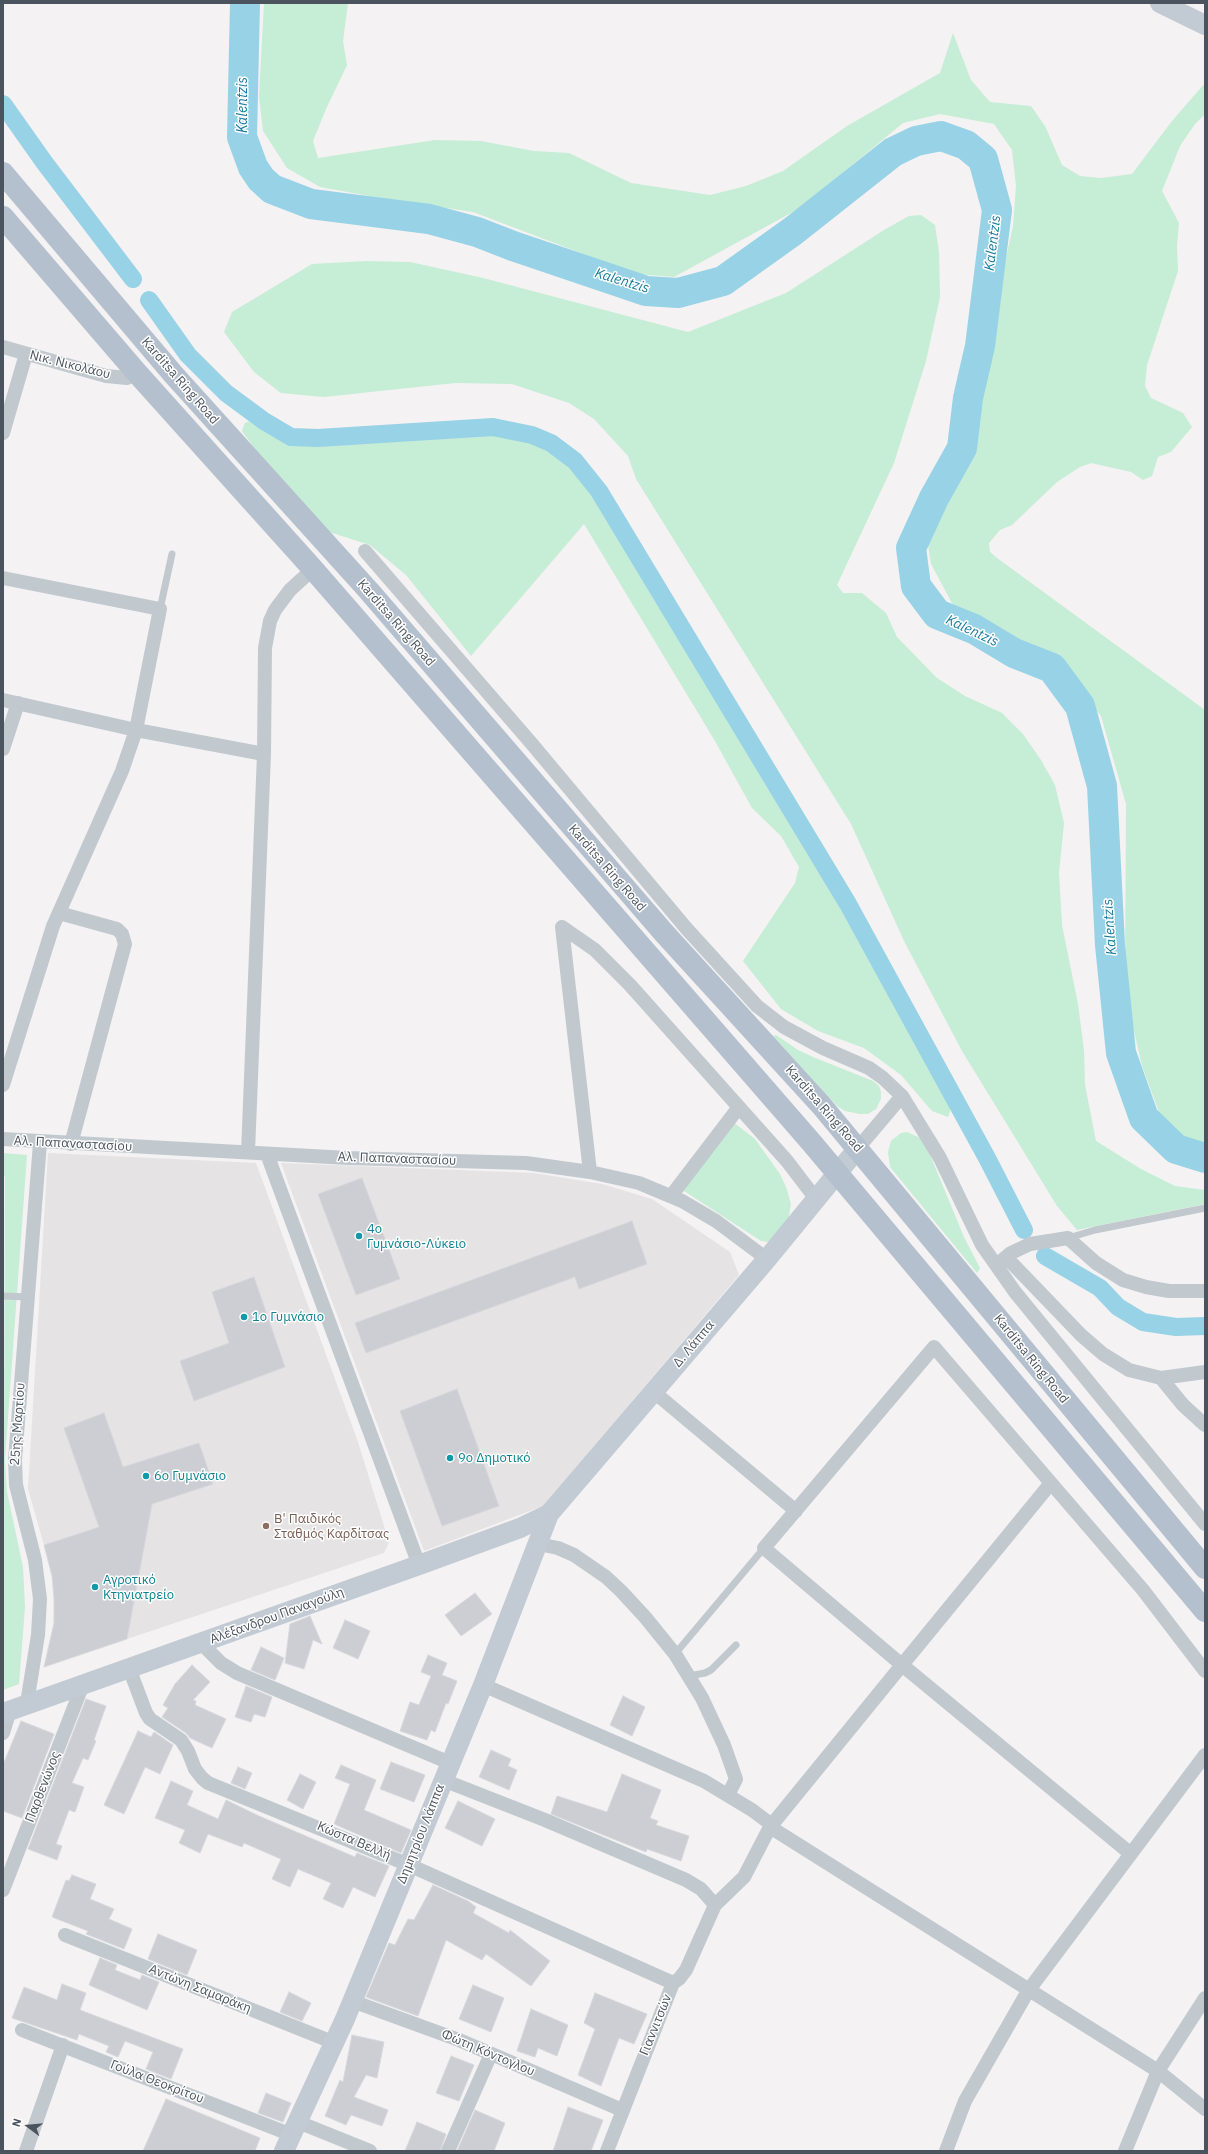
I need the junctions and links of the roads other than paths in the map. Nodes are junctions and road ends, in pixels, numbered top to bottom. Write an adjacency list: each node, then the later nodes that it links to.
1 (1160, 3): 2 (street)
2 (1205, 25)
3 (3, 173): 26 (main road, Karditsa Ring Road)
4 (3, 217): 7 (main road, Karditsa Ring Road)
5 (3, 347): 6 (street, Νικ. Νικολάου)
6 (26, 354): 7 (street, Νικ. Νικολάου); 8 (street)
7 (137, 373): 11 (main road, Karditsa Ring Road)
8 (3, 433)
9 (365, 551): 21 (street)
10 (172, 554): 13 (lane)
11 (313, 569): 18 (street); 30 (main road, Karditsa Ring Road)
12 (3, 578): 13 (street)
13 (160, 609): 16 (street)
14 (3, 700): 15 (street)
15 (18, 703): 16 (street); 17 (street)
16 (136, 730): 18 (street); 19 (street)
17 (3, 749)
18 (264, 754): 27 (street)
19 (59, 913): 20 (street); 25 (street)
20 (3, 1085)
21 (902, 1096): 26 (street); 36 (street)
22 (739, 1108): 29 (street); 31 (street); 32 (street)
23 (3, 1139): 24 (street, Αλ. Παπαναστασίου)
24 (40, 1143): 25 (street, Αλ. Παπαναστασίου); 39 (street, 25ης Μαρτίου)
25 (71, 1144): 27 (street, Αλ. Παπαναστασίου)
26 (858, 1148): 30 (street, Δ. Λάππα); 51 (main road, Karditsa Ring Road)
27 (248, 1152): 28 (street, Αλ. Παπαναστασίου)
28 (267, 1154): 29 (street, Αλ. Παπαναστασίου); 50 (street)
29 (590, 1172): 31 (street, Αλ. Παπαναστασίου)
30 (837, 1173): 32 (street, Δ. Λάππα); 52 (main road, Karditsa Ring Road)
31 (671, 1196): 35 (street, Αλ. Παπαναστασίου)
32 (816, 1199): 35 (street, Δ. Λάππα)
33 (1205, 1208): 34 (lane)
34 (1068, 1238): 36 (street); 37 (street)
35 (768, 1259): 42 (street, Δ. Λάππα)
36 (1001, 1261): 41 (street); 47 (street)
37 (1205, 1291)
38 (3, 1296): 39 (lane)
39 (28, 1297): 62 (street, 25ης Μαρτίου)
40 (1205, 1372): 41 (street)
41 (1161, 1378): 43 (street)
42 (654, 1392): 45 (street); 46 (street, Δ. Λάππα)
43 (1205, 1425)
44 (1051, 1483): 45 (street); 56 (street); 58 (street)
45 (796, 1511): 49 (street)
46 (549, 1514): 48 (street, Δημητρίου Λάππα); 50 (street, Αλέξανδρου Παναγούλη)
47 (1205, 1524)
48 (538, 1544): 55 (street); 61 (street, Δημητρίου Λάππα)
49 (764, 1548): 55 (lane); 56 (street)
50 (419, 1565): 53 (street, Αλέξανδρου Παναγούλη)
51 (1205, 1568)
52 (1205, 1611)
53 (201, 1643): 57 (street, Αλέξανδρου Παναγούλη); 65 (street)
54 (736, 1644): 59 (lane)
55 (675, 1654): 59 (street)
56 (902, 1665): 67 (street); 68 (street)
57 (129, 1668): 60 (street, Αλέξανδρου Παναγούλη); 69 (street, Κώστα Βελλή)
58 (1205, 1671)
59 (689, 1676): 66 (street)
60 (83, 1684): 62 (street, Αλέξανδρου Παναγούλη); 70 (street, Παρθενώνος)
61 (483, 1685): 65 (street, Δημητρίου Λάππα); 66 (street)
62 (14, 1708): 63 (street, 25ης Μαρτίου)
63 (3, 1732)
64 (1205, 1755): 68 (street)
65 (447, 1771): 69 (street, Δημητρίου Λάππα); 71 (street)
66 (728, 1795): 67 (street)
67 (770, 1827): 71 (street); 74 (street)
68 (1131, 1854): 74 (street)
69 (409, 1865): 73 (street, Κώστα Βελλή); 76 (street, Δημητρίου Λάππα)
70 (3, 1890)
71 (715, 1905): 73 (street, Γιαννιτσών)
72 (65, 1935): 78 (street, Αντώνη Σαμαράκη)
73 (674, 1983): 82 (street, Γιαννιτσών)
74 (1028, 1991): 81 (street); 89 (street)
75 (1205, 1998): 81 (street)
76 (352, 2001): 78 (street, Δημητρίου Λάππα); 80 (street, Φώτη Κόντογλου)
77 (22, 2030): 79 (street, Γούλα Θεοκρίτου)
78 (335, 2043): 84 (street, Δημητρίου Λάππα)
79 (62, 2045): 84 (street, Γούλα Θεοκρίτου); 85 (street)
80 (491, 2054): 82 (street, Φώτη Κόντογλου); 87 (street)
81 (1158, 2071): 83 (street); 90 (street)
82 (622, 2110): 88 (street, Γιαννιτσών)
83 (1205, 2110)
84 (292, 2136): 86 (street, Γούλα Θεοκρίτου)
85 (26, 2151)
86 (370, 2151)
87 (448, 2151)
88 (607, 2151)
89 (947, 2151)
90 (1125, 2151)

